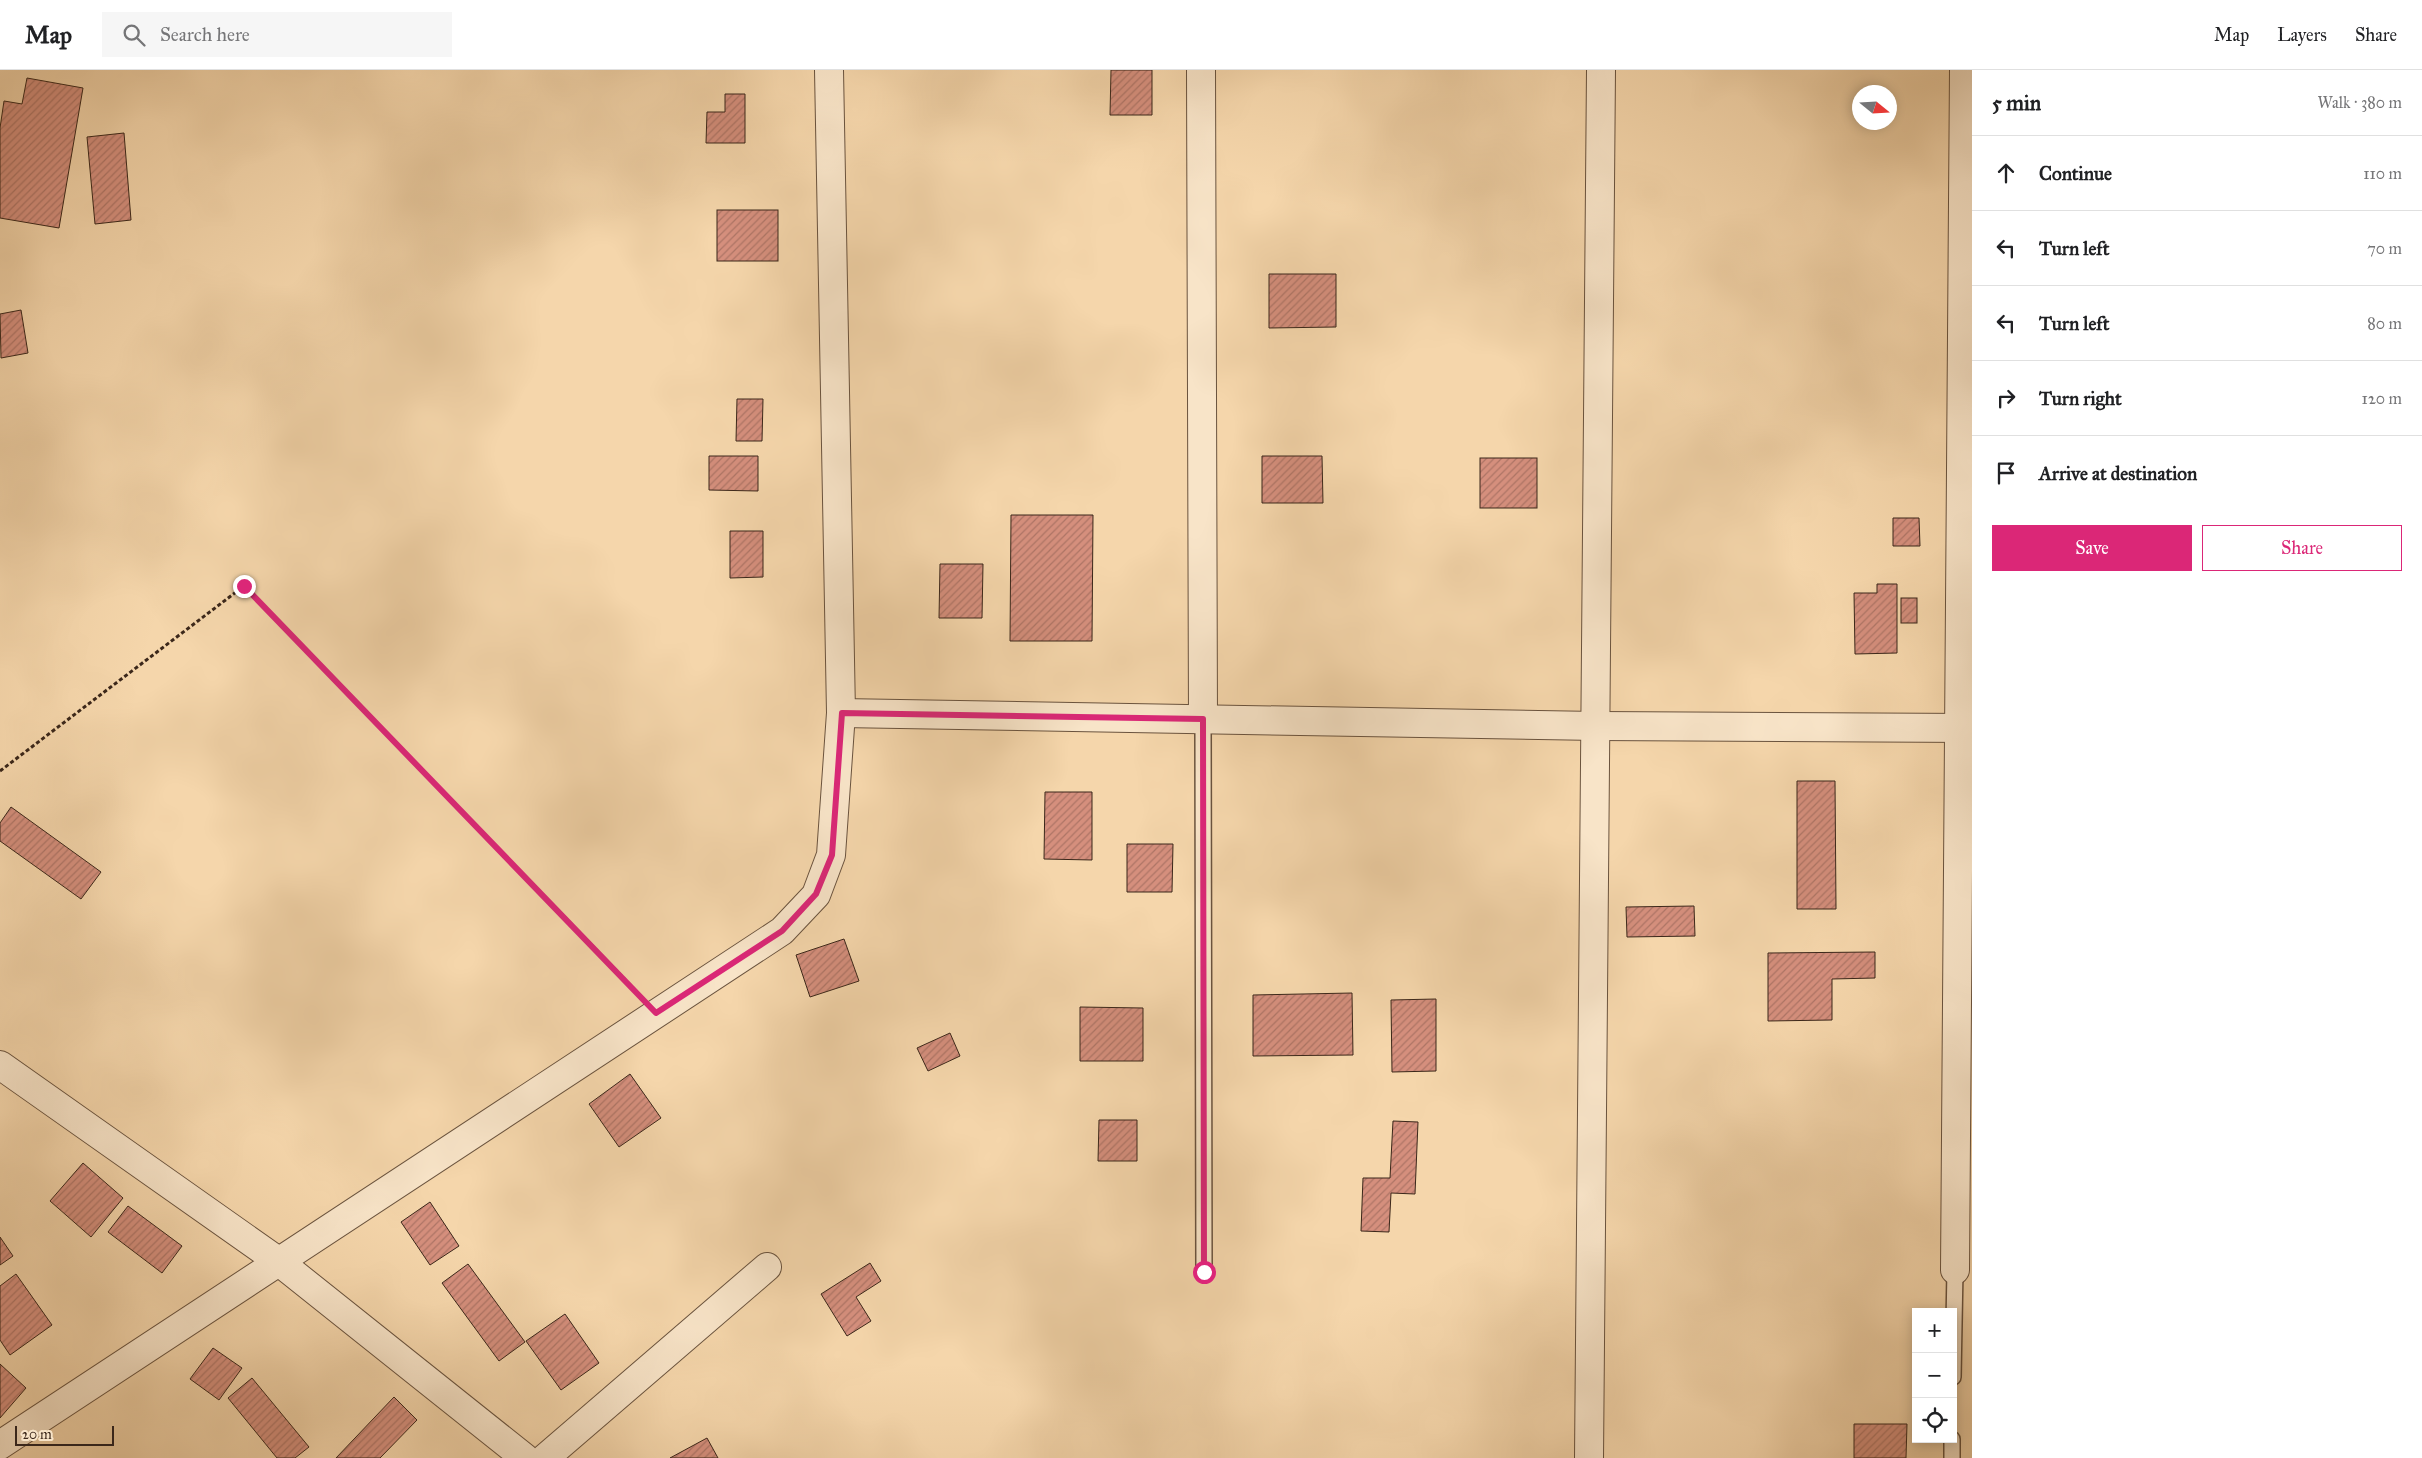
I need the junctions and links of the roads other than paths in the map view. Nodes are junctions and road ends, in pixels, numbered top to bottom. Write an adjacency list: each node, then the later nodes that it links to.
1 (829, 70): 5 (street)
2 (1201, 70): 6 (street)
3 (1601, 70): 7 (street)
4 (1964, 70): 8 (street)
5 (842, 713): 6 (street); 11 (street)
6 (1203, 719): 7 (street); 14 (lane)
7 (1597, 726): 8 (street); 20 (street)
8 (1966, 728): 10 (street)
9 (0, 1065): 11 (street)
10 (1964, 1106): 13 (street)
11 (278, 1261): 17 (street); 18 (street)
12 (767, 1267): 19 (street)
13 (1955, 1270): 15 (lane)
14 (1204, 1272)
15 (1953, 1353)
16 (1952, 1443): 21 (lane)
17 (0, 1445)
18 (526, 1458)
19 (545, 1458)
20 (1589, 1458)
21 (1952, 1458)

